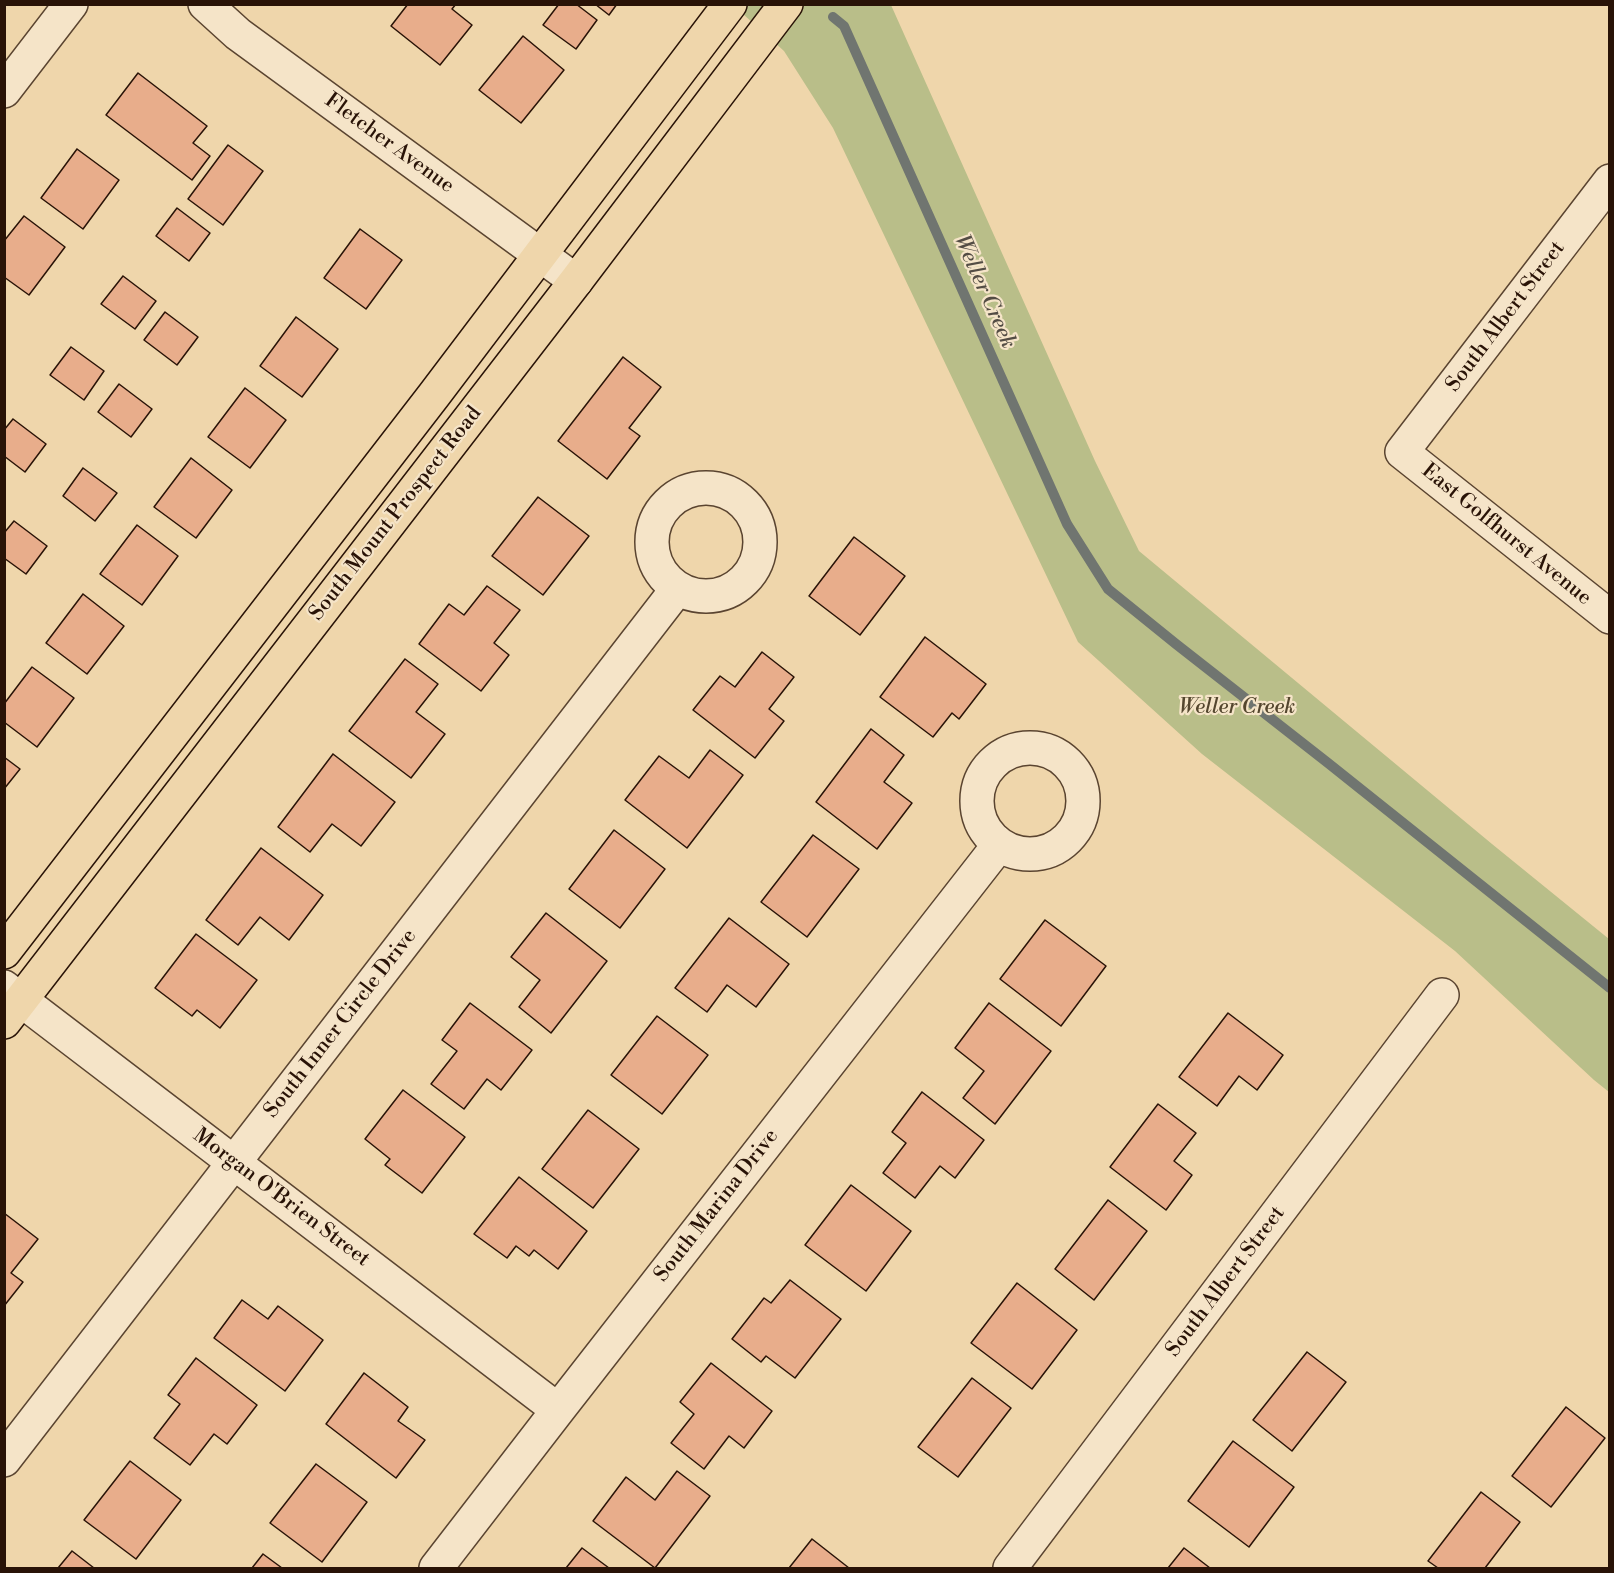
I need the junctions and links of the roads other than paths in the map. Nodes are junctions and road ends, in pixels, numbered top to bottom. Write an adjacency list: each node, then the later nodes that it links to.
1 (71, 4): 5 (street)
2 (205, 4): 7 (street, Fletcher Avenue)
3 (786, 4): 8 (main road, South Mount Prospect Road)
4 (723, 15): 7 (main road, South Mount Prospect Road)
5 (4, 91)
6 (1610, 181): 9 (street, South Albert Street)
7 (540, 254): 8 (street, Fletcher Avenue); 13 (main road, South Mount Prospect Road)
8 (576, 281): 15 (main road, South Mount Prospect Road)
9 (1402, 452): 11 (street, East Golfhurst Avenue)
10 (678, 588): 16 (street, South Inner Circle Drive)
11 (1610, 617)
12 (999, 845): 17 (street, South Marina Drive)
13 (4, 952)
14 (1442, 995): 20 (street, South Albert Street)
15 (10, 1003): 16 (street, Morgan O'Brien Street)
16 (235, 1162): 17 (street, Morgan O'Brien Street); 18 (street, South Inner Circle Drive)
17 (558, 1410): 19 (street, South Marina Drive)
18 (4, 1460)
19 (436, 1569)
20 (1010, 1569)

